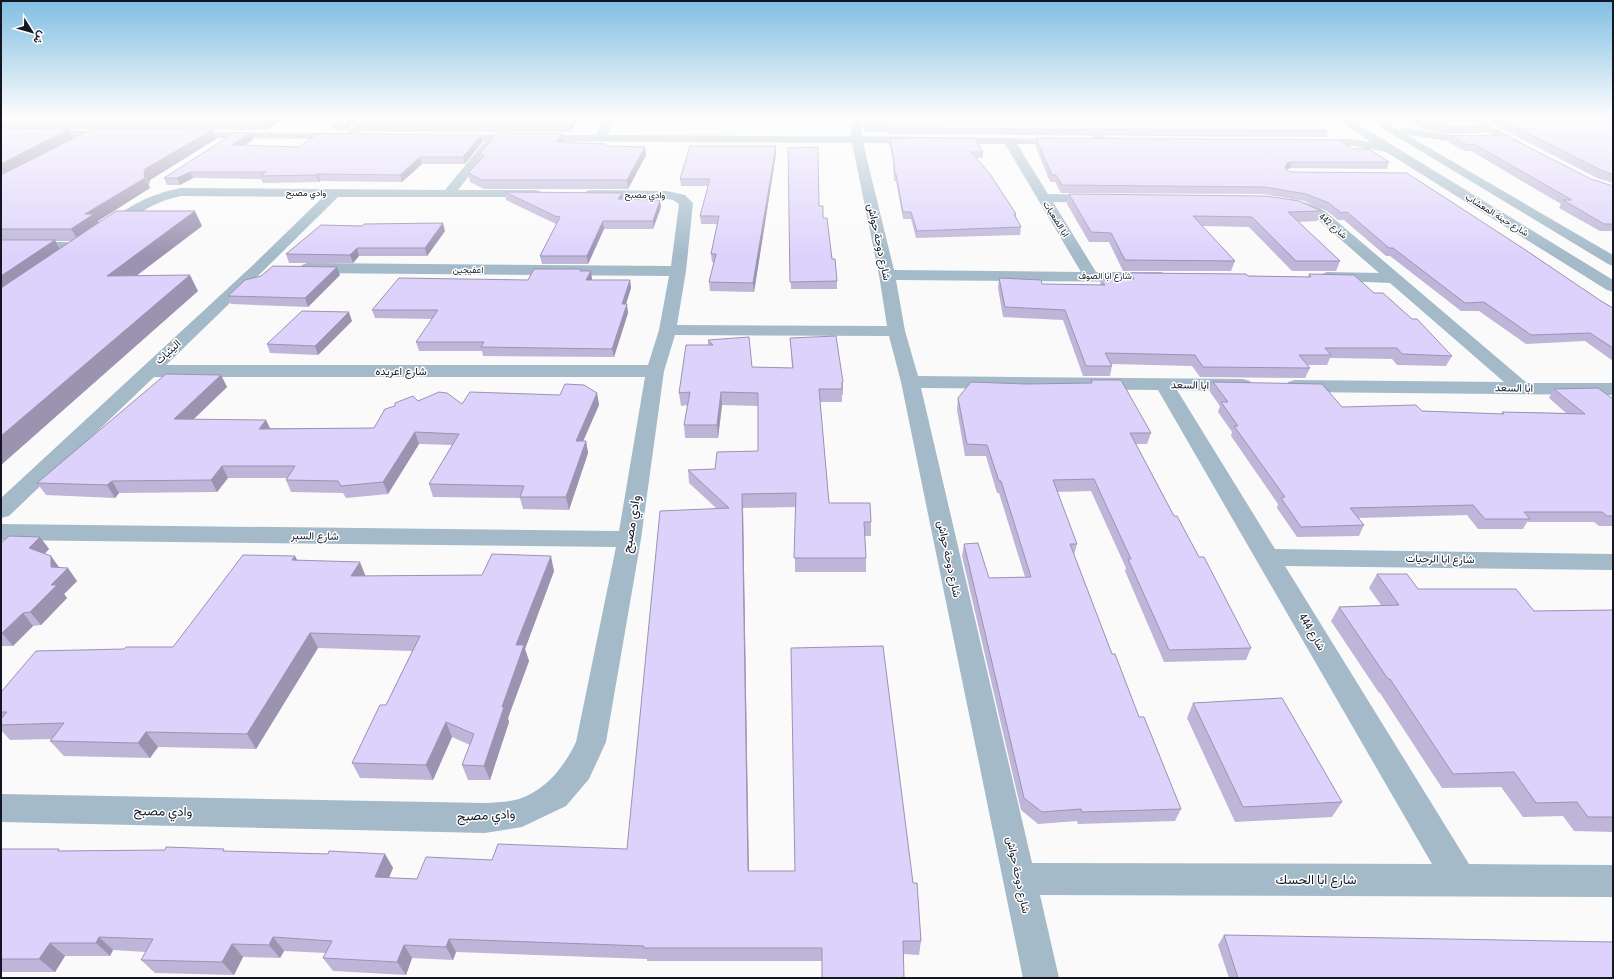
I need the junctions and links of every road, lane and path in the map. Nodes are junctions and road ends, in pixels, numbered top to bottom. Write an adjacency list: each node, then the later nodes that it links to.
1 (473, 164): 11 (street)
2 (862, 164): 24 (street, شارع دوحة حواش)
3 (1023, 164): 14 (street, ابا الضعيات)
4 (1414, 164): 9 (street, شارع حينة المعشاب)
5 (1429, 164): 26 (street, شارع حينة المعشاب)
6 (1448, 164): 20 (street, شارع حينة المعشاب)
7 (1461, 164): 19 (street)
8 (1408, 175): 9 (street)
9 (1432, 175): 30 (street, شارع حينة المعشاب)
10 (334, 193): 11 (street, وادي مصبح); 18 (street, وادي مصبح); 22 (street, اليثياث)
11 (449, 193): 12 (street, وادي مصبح)
12 (550, 194)
13 (573, 194): 23 (street, وادي مصبح)
14 (1043, 198): 15 (street); 25 (street, ابا الضعيات)
15 (1114, 199)
16 (1281, 201): 29 (street, شارع 442)
17 (1, 246): 18 (street)
18 (82, 246): 21 (street, وادي مصبح)
19 (1613, 251)
20 (1613, 261)
21 (57, 263)
22 (258, 268): 23 (street, اعفيجين); 33 (street, اليثياث)
23 (678, 271): 31 (street, وادي مصبح)
24 (887, 274): 25 (street, شارع ابا الصوف); 32 (street, شارع دوحة حواش)
25 (1091, 276): 27 (street, شارع ابا الصوف)
26 (1613, 276)
27 (1179, 277)
28 (1314, 277): 29 (street)
29 (1394, 278): 37 (street, شارع 442)
30 (1613, 287)
31 (668, 330): 32 (street); 34 (street, وادي مصبح)
32 (896, 331): 35 (street, شارع دوحة حواش)
33 (148, 371): 34 (street, شارع اعريده); 39 (street, اليثياث)
34 (655, 371): 41 (street, وادي مصبح)
35 (910, 382): 36 (street, ابا السعد); 45 (street, شارع دوحة حواش)
36 (1164, 384): 37 (street, ابا السعد); 42 (street, شارع 444)
37 (1522, 388): 38 (street, ابا السعد)
38 (1613, 389)
39 (1, 511)
40 (1, 532): 41 (street, شارع السبر)
41 (629, 539): 44 (street, وادي مصبح)
42 (1267, 557): 43 (street, شارع ابا الرحيات); 46 (street, شارع 444)
43 (1613, 562)
44 (1, 808)
45 (1018, 879): 46 (street, شارع ابا الحسك); 48 (street, شارع دوحة حواش)
46 (1460, 880): 47 (street, شارع ابا الحسك)
47 (1613, 881)
48 (1041, 978)

